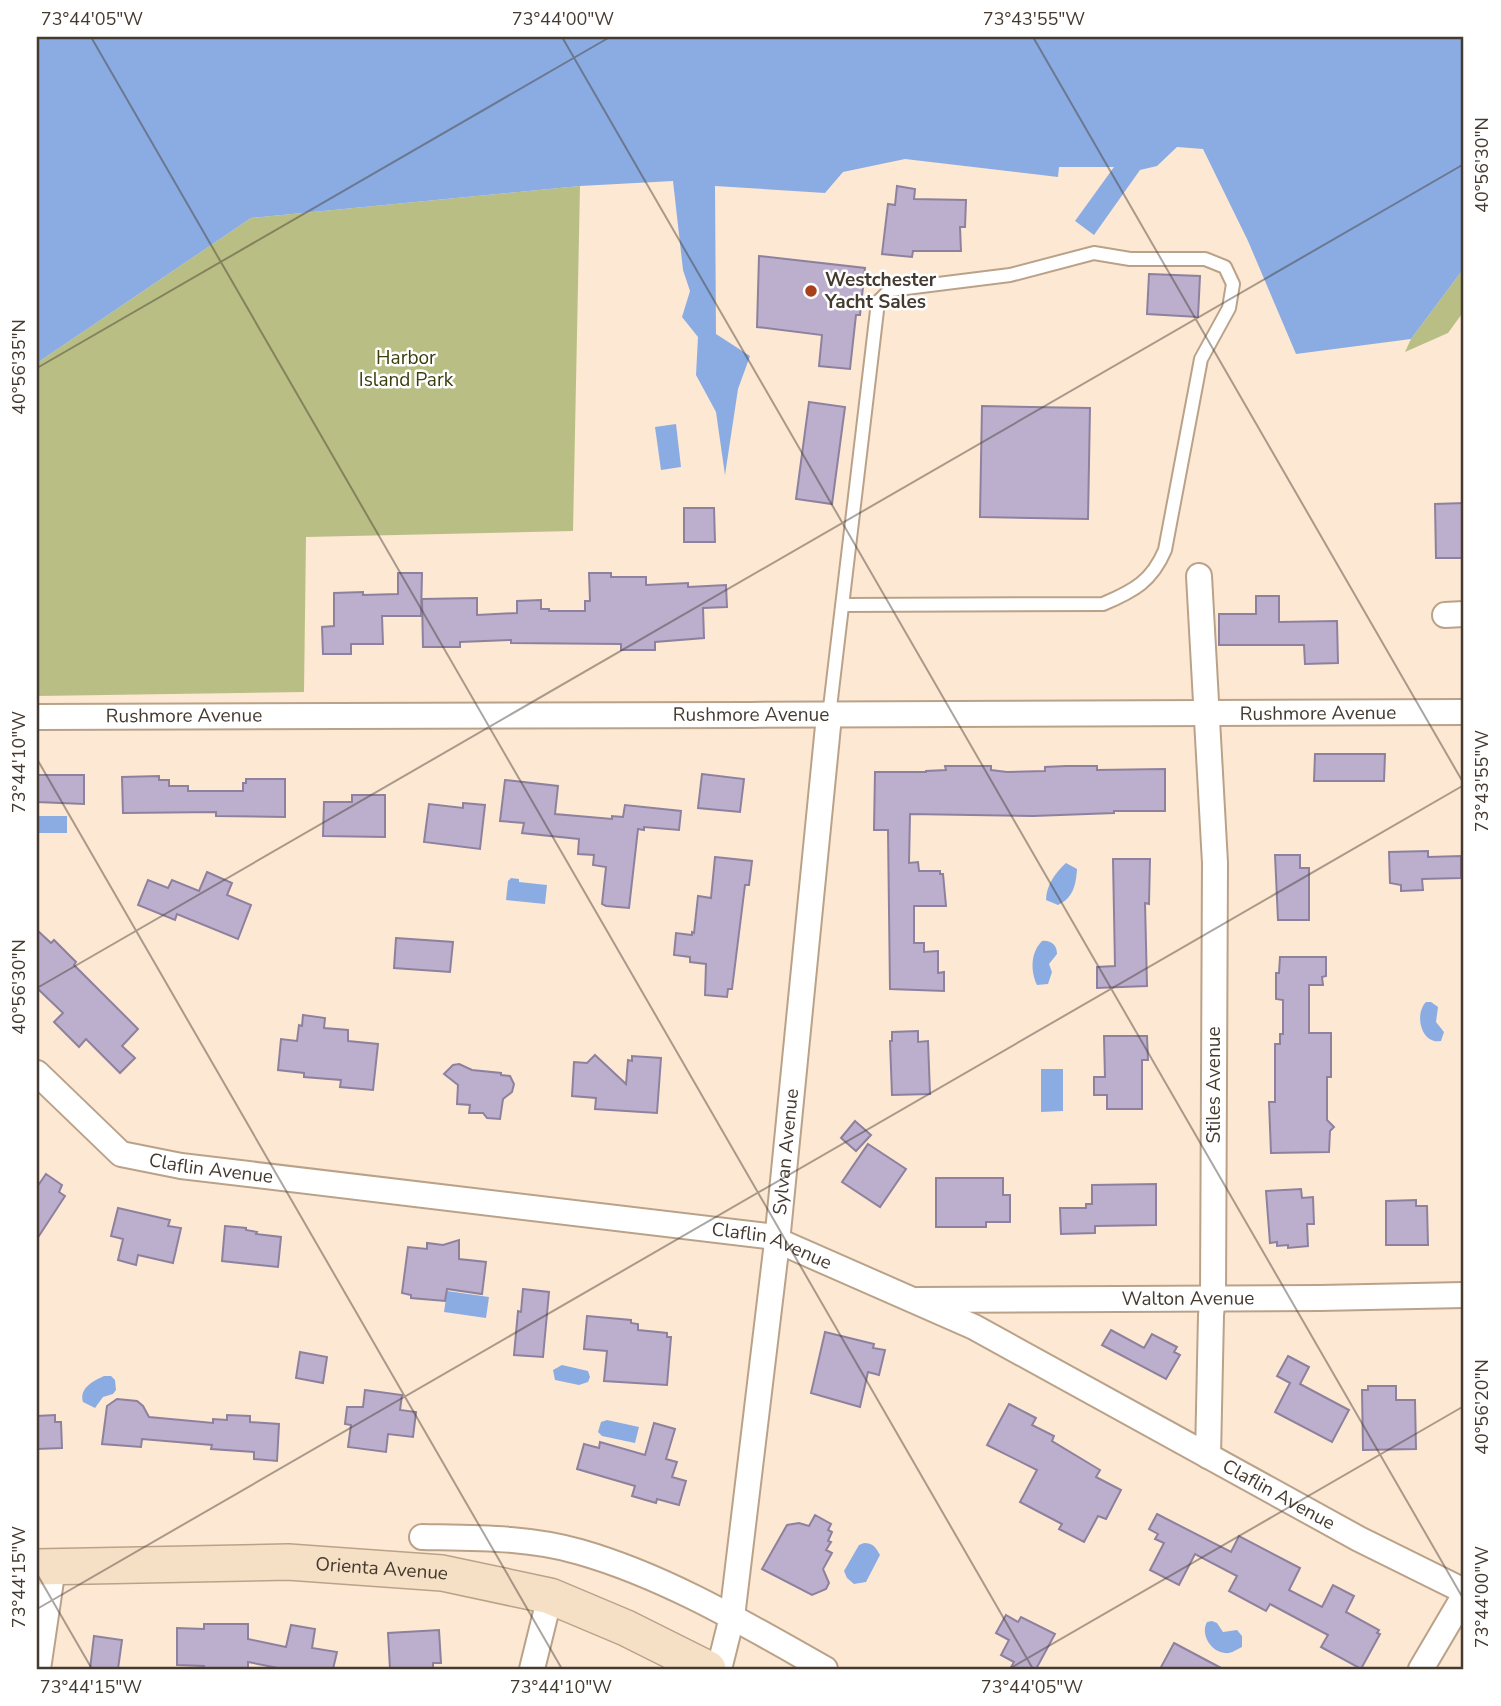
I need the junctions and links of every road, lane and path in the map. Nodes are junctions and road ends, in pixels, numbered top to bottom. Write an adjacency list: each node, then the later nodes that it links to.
1 (1199, 576): 4 (street, Stiles Avenue)
2 (842, 606): 2 (lane); 5 (lane)
3 (1464, 712): 4 (street, Rushmore Avenue)
4 (1207, 715): 5 (street, Rushmore Avenue); 10 (street, Stiles Avenue)
5 (829, 716): 6 (street, Rushmore Avenue); 8 (street, Sylvan Avenue)
6 (37, 717)
7 (37, 1073): 8 (street, Claflin Avenue)
8 (777, 1242): 11 (street, Claflin Avenue); 17 (street, Sylvan Avenue)
9 (1464, 1295): 10 (street, Walton Avenue)
10 (1213, 1297): 11 (street, Walton Avenue); 12 (street, Stiles Avenue)
11 (911, 1300): 12 (street, Claflin Avenue)
12 (1208, 1456): 15 (street, Claflin Avenue)
13 (422, 1537): 17 (street, Orienta Avenue)
14 (45, 1567): 16 (street, Orienta Avenue); 18 (street)
15 (1464, 1593): 23 (street)
16 (550, 1597): 19 (street); 20 (street, Orienta Avenue)
17 (732, 1616): 21 (street, Sylvan Avenue); 22 (street, Orienta Avenue)
18 (38, 1669)
19 (532, 1669)
20 (708, 1669)
21 (719, 1669)
22 (825, 1669)
23 (1421, 1669)

